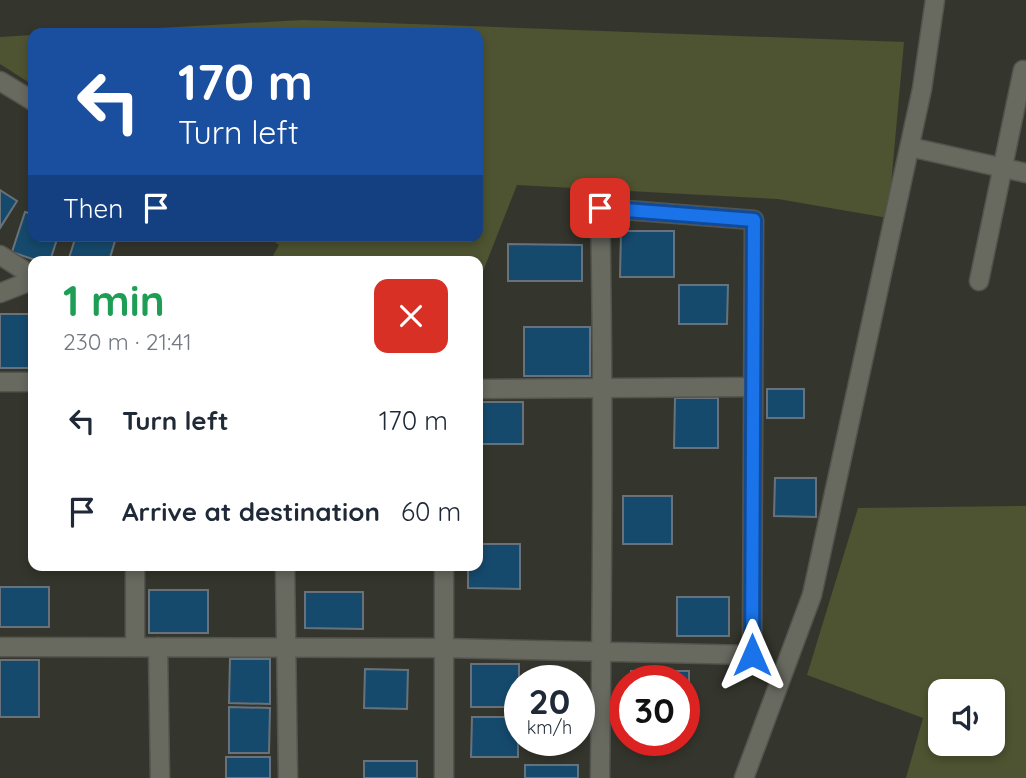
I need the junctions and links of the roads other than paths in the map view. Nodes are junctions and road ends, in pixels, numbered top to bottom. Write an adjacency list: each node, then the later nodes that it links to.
1 (935, 0): 5 (street)
2 (1023, 70): 6 (street)
3 (0, 81): 4 (street)
4 (28, 98)
5 (910, 147): 6 (street); 29 (street)
6 (1002, 168): 7 (street); 9 (street)
7 (1026, 173)
8 (0, 255): 10 (street)
9 (979, 281)
10 (0, 293)
11 (0, 382): 12 (street)
12 (28, 382)
13 (754, 387): 14 (street); 14 (street); 24 (street)
14 (604, 388): 15 (street); 24 (street)
15 (483, 389)
16 (135, 571): 20 (street)
17 (285, 571): 22 (street)
18 (444, 571): 23 (street)
19 (0, 647): 20 (street)
20 (135, 647): 21 (street)
21 (158, 647): 22 (street); 25 (street)
22 (287, 647): 23 (street); 26 (street)
23 (444, 648): 24 (street); 27 (street)
24 (601, 652): 28 (street)
25 (160, 778)
26 (288, 778)
27 (444, 778)
28 (600, 778)
29 (744, 778)

